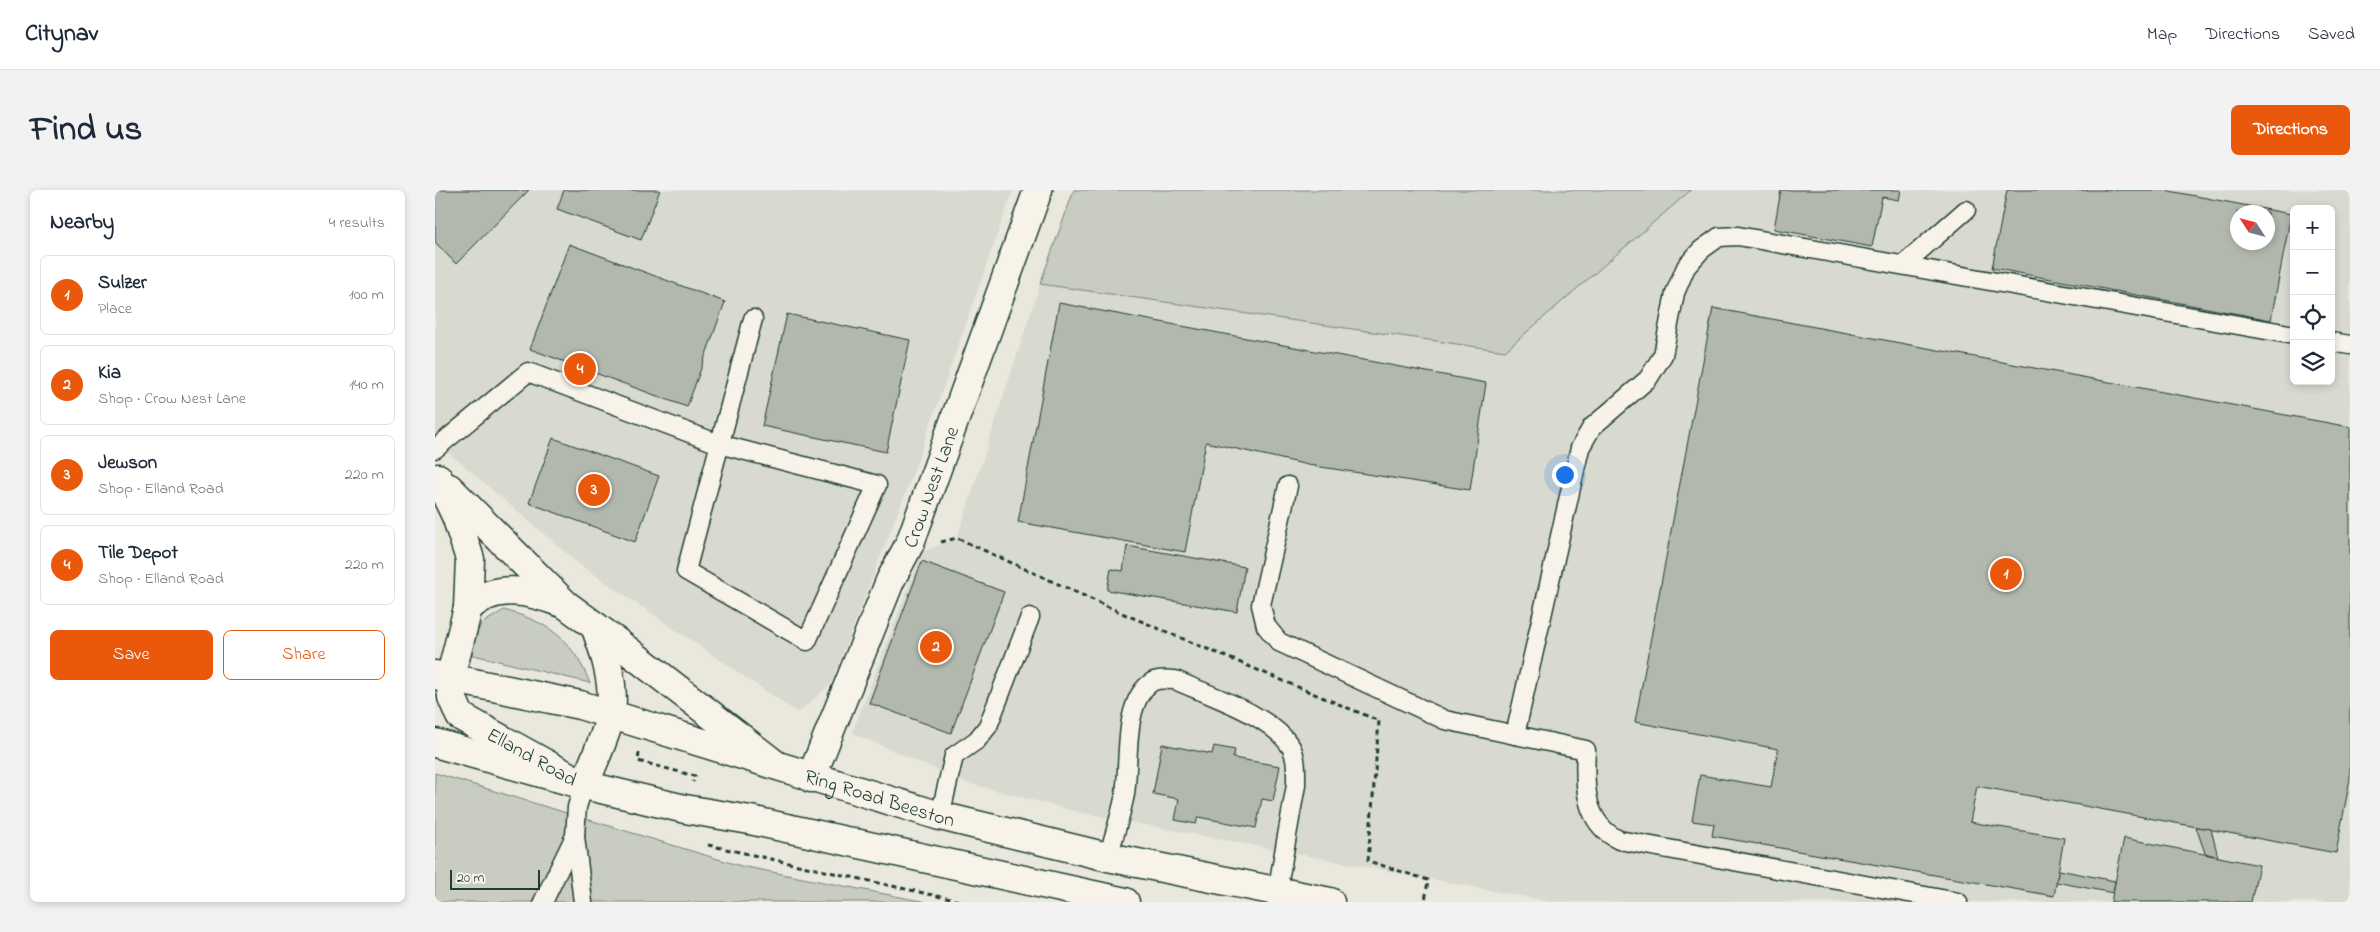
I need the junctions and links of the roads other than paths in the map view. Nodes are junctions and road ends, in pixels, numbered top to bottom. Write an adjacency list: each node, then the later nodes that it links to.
1 (1038, 190): 21 (main road, Crow Nest Lane)
2 (1966, 210): 3 (lane)
3 (1903, 266): 5 (lane); 18 (lane)
4 (753, 319): 8 (lane)
5 (2290, 334)
6 (2335, 343): 7 (lane)
7 (2350, 345)
8 (719, 444): 8 (lane); 9 (lane)
9 (435, 449)
10 (437, 476): 12 (main road, Elland Road); 13 (main road, Elland Road)
11 (1288, 486): 18 (lane)
12 (565, 604): 13 (main road, Elland Road); 15 (main road, Elland Road)
13 (468, 608): 16 (main road, Elland Road)
14 (1030, 617): 23 (lane)
15 (595, 626): 17 (main road, Elland Road); 20 (main road, Elland Road)
16 (443, 677): 17 (main road, Ring Road Beeston); 22 (main road, Elland Road)
17 (611, 714): 20 (main road, Ring Road Beeston); 22 (main road, Elland Road)
18 (1515, 735): 31 (lane)
19 (435, 743): 22 (main road)
20 (779, 767): 21 (main road, Ring Road Beeston)
21 (811, 778): 23 (main road, Ring Road Beeston)
22 (584, 785): 24 (lane); 29 (main road)
23 (940, 816): 25 (main road, Ring Road Beeston)
24 (575, 836): 27 (lane); 28 (lane)
25 (1109, 857): 26 (main road, Ring Road Beeston); 26 (lane)
26 (1277, 892): 30 (main road, Ring Road Beeston)
27 (543, 902)
28 (583, 902)
29 (1125, 902)
30 (1330, 902)
31 (1958, 902)

